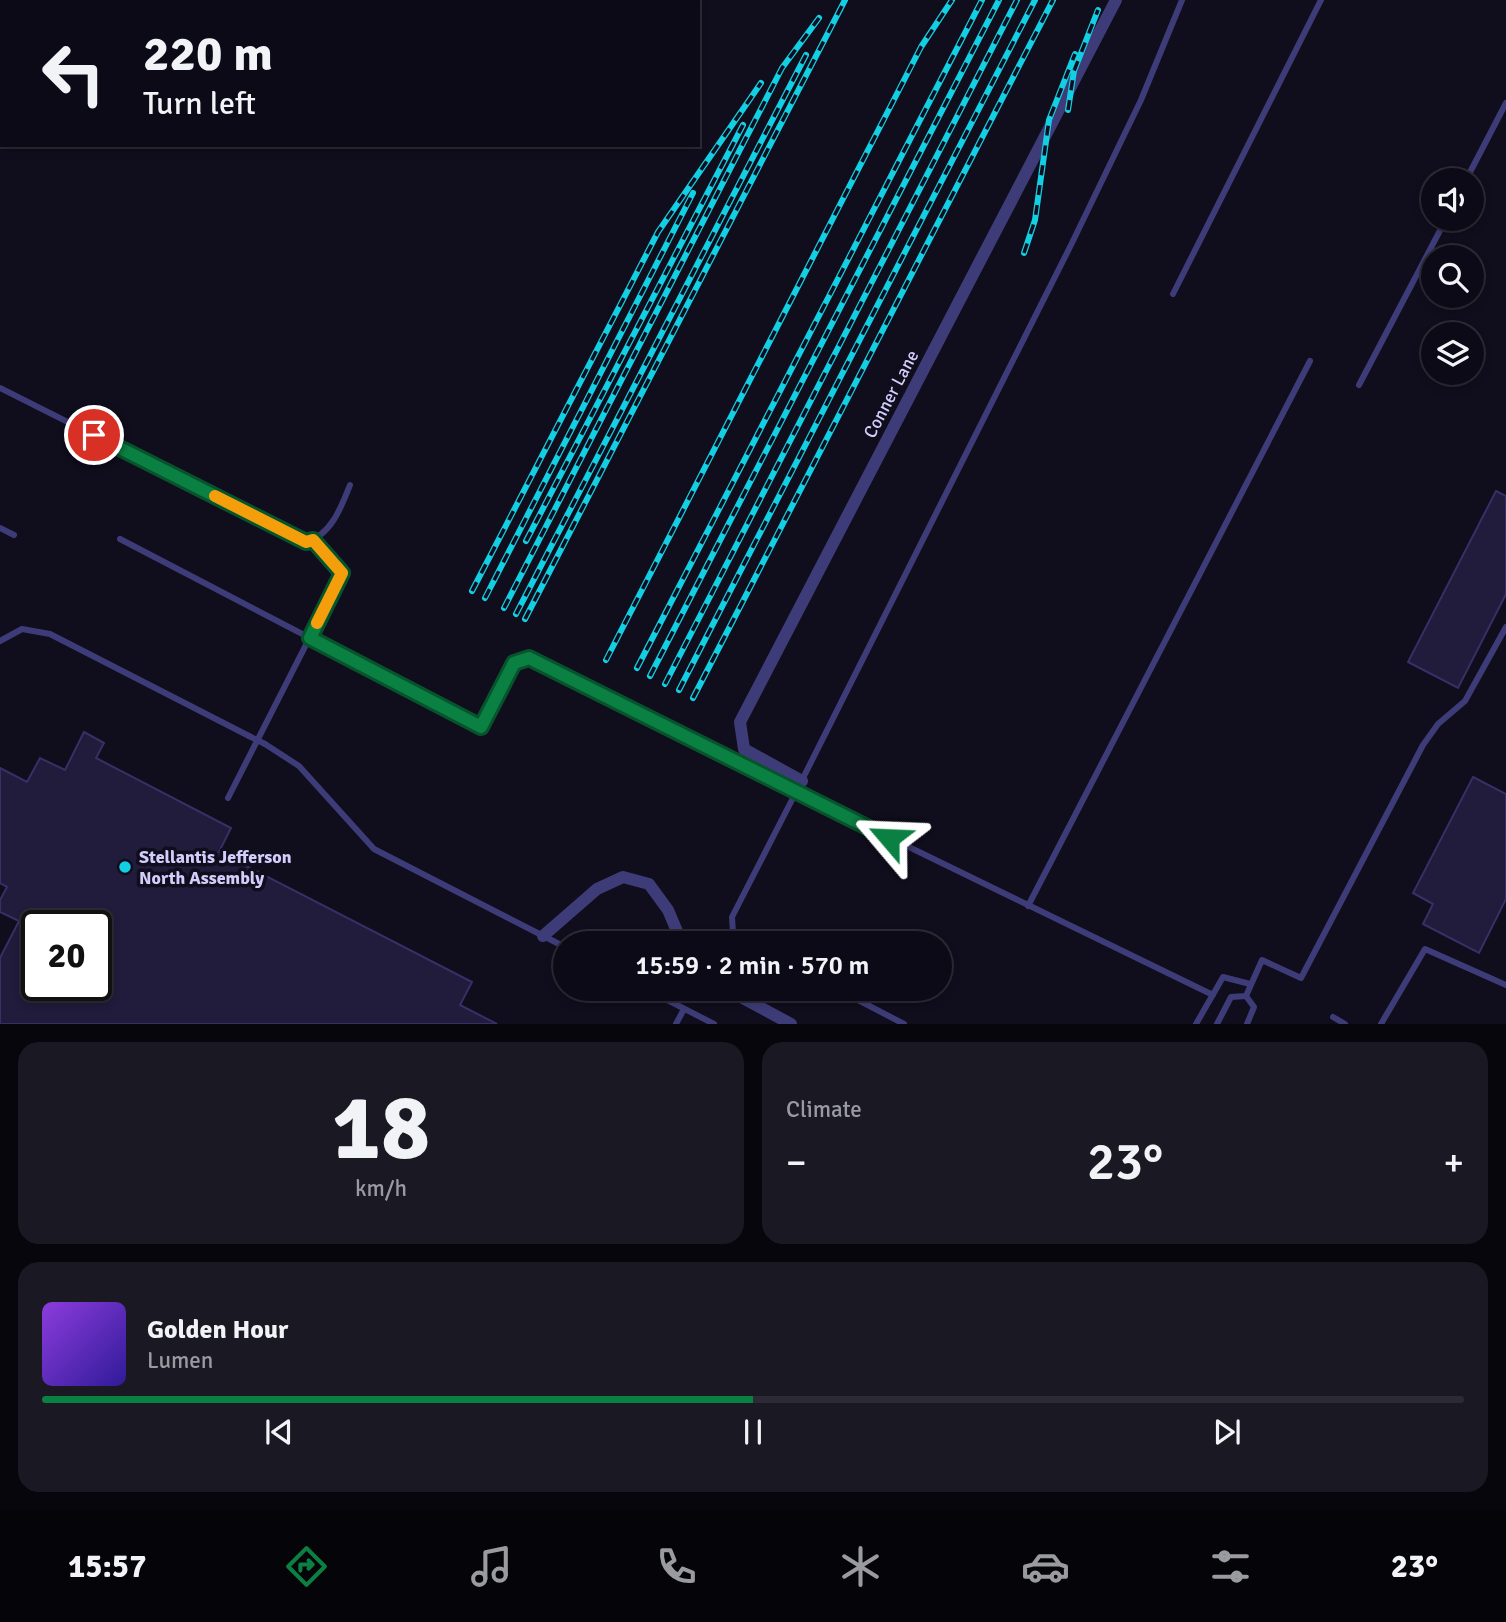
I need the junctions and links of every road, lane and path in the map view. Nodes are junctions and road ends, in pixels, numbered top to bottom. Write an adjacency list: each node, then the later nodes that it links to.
1 (1116, 0): 19 (street, Conner Lane)
2 (1182, 0): 19 (lane)
3 (1321, 0): 7 (lane)
4 (1506, 103): 5 (lane)
5 (1472, 168)
6 (1440, 231): 9 (lane)
7 (1173, 294)
8 (1310, 361): 21 (lane)
9 (1359, 385)
10 (0, 388): 15 (lane)
11 (350, 485): 15 (lane)
12 (0, 528): 13 (lane)
13 (14, 535)
14 (120, 539): 17 (lane)
15 (313, 540): 17 (lane)
16 (1506, 627): 26 (lane)
17 (310, 638): 19 (lane); 20 (lane)
18 (0, 641): 24 (lane, bridge)
19 (799, 787): 21 (lane); 23 (lane)
20 (228, 797)
21 (1028, 906): 28 (lane)
22 (677, 931): 24 (street)
23 (733, 931)
24 (543, 936): 25 (lane)
25 (553, 941)
26 (1250, 984): 28 (lane); 29 (lane)
27 (1506, 985): 43 (lane)
28 (1213, 995): 39 (lane)
29 (1246, 996): 40 (lane); 41 (lane)
30 (669, 1001): 33 (lane)
31 (748, 1001): 37 (street)
32 (860, 1001): 38 (lane)
33 (684, 1009): 35 (lane); 36 (lane)
34 (1333, 1017): 42 (lane)
35 (676, 1024)
36 (713, 1024)
37 (791, 1024)
38 (904, 1024)
39 (1196, 1024)
40 (1217, 1024)
41 (1247, 1024)
42 (1345, 1024)
43 (1381, 1024)

